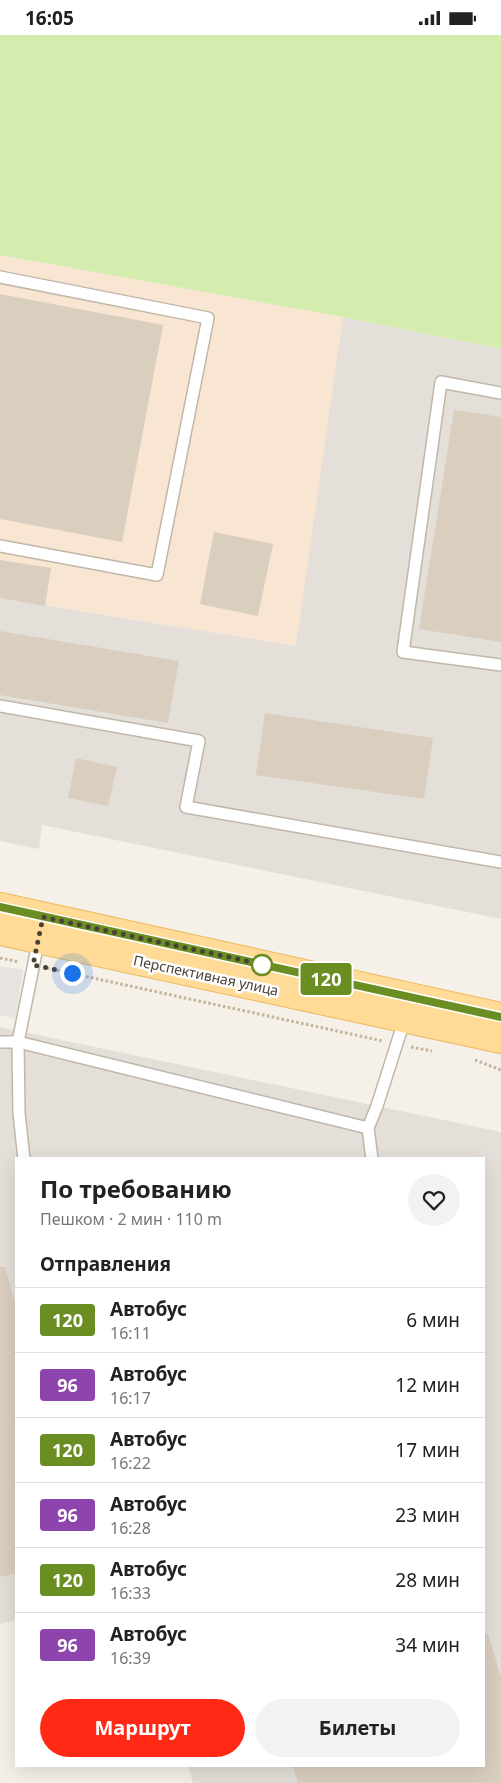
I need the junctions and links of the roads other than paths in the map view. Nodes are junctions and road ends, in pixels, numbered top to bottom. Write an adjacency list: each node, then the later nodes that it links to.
1 (0, 277): 3 (lane)
2 (501, 393): 4 (lane)
3 (0, 546)
4 (501, 665)
5 (0, 706): 6 (lane)
6 (501, 862)
7 (0, 907): 8 (main road, Перспективная улица)
8 (41, 928): 9 (main road, Перспективная улица); 10 (main road, Перспективная улица); 11 (main road, Перспективная улица); 14 (lane)
9 (0, 931)
10 (501, 1017)
11 (405, 1018): 12 (main road, Перспективная улица); 15 (lane)
12 (501, 1039)
13 (0, 1042): 14 (lane)
14 (18, 1043): 15 (lane); 16 (lane)
15 (368, 1128): 17 (lane)
16 (24, 1157)
17 (372, 1157)

